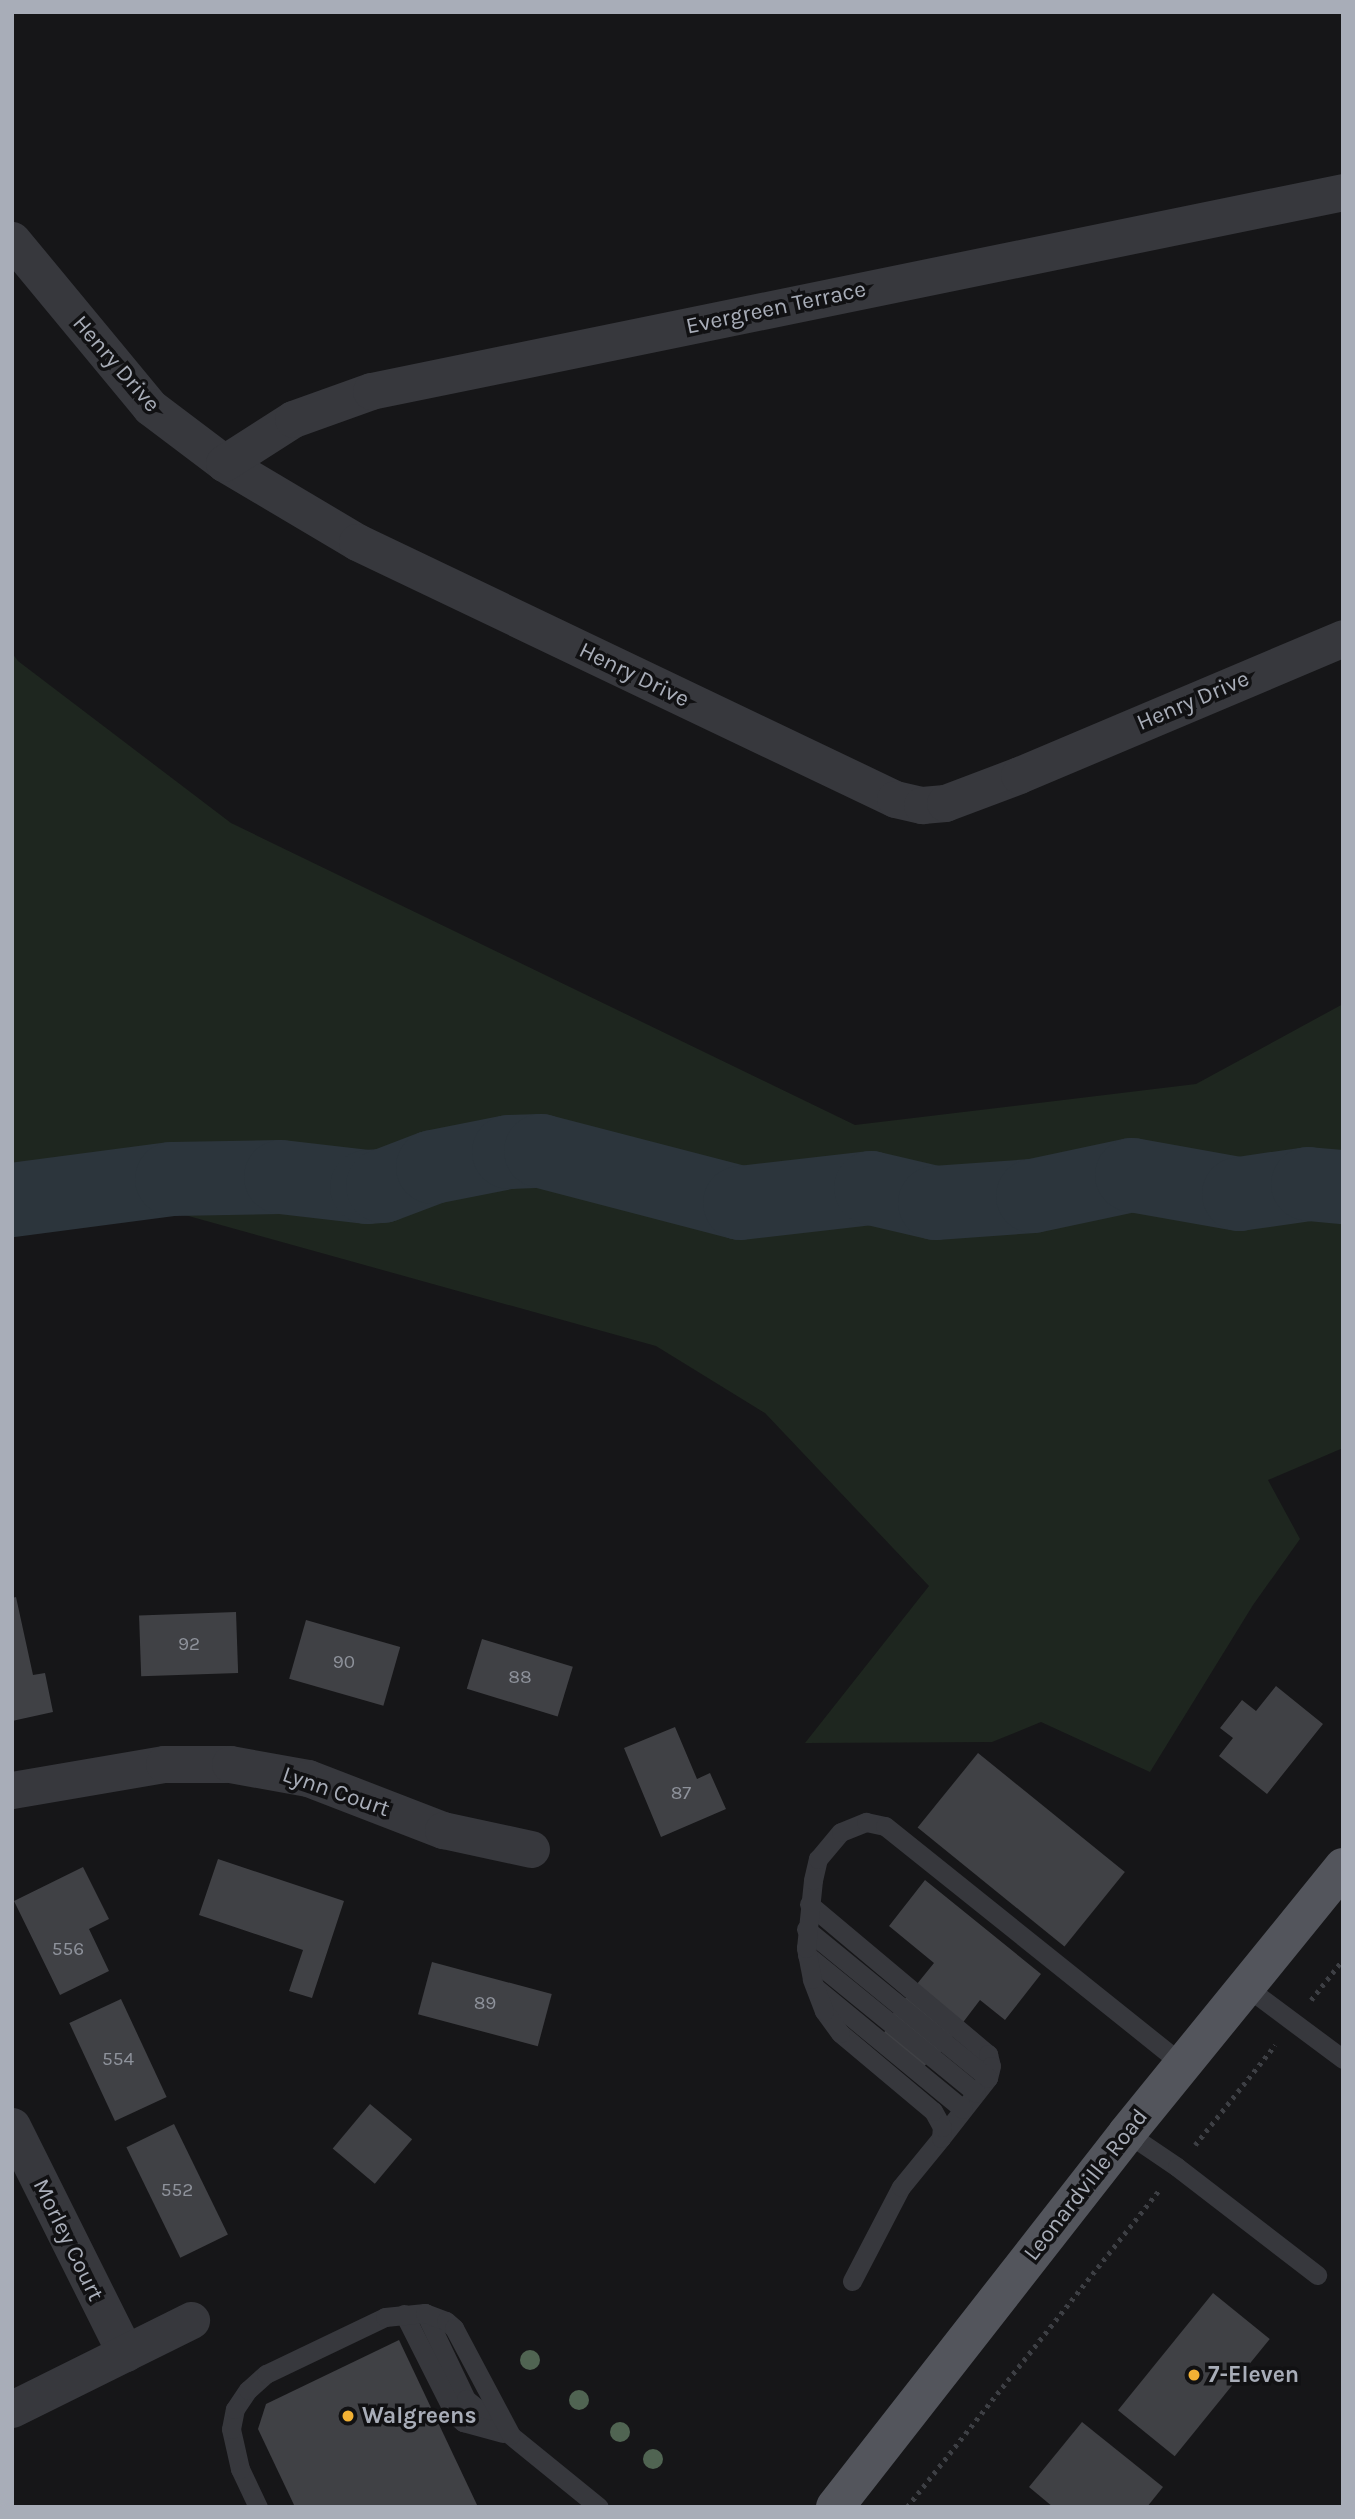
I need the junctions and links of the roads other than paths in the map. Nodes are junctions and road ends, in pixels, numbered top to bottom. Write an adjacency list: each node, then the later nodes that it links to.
1 (1343, 192): 3 (street, Evergreen Terrace)
2 (12, 240): 3 (street, Henry Drive)
3 (224, 463): 4 (street, Henry Drive)
4 (1343, 638)
5 (12, 1790): 6 (street, Lynn Court)
6 (531, 1849)
7 (1343, 1867): 11 (main road, Leonardville Road)
8 (809, 1904): 9 (lane); 14 (lane); 15 (lane)
9 (806, 1929): 10 (lane); 15 (lane)
10 (807, 1955): 12 (lane); 15 (lane)
11 (1245, 1986): 13 (lane); 14 (main road, Leonardville Road)
12 (815, 1988): 16 (lane); 19 (lane)
13 (1343, 2059)
14 (1182, 2064): 18 (main road, Leonardville Road)
15 (982, 2086): 16 (lane)
16 (963, 2109): 19 (lane)
17 (12, 2126): 24 (street, Morley Court)
18 (1127, 2133): 20 (lane); 29 (main road, Leonardville Road)
19 (941, 2137): 21 (lane)
20 (1317, 2275)
21 (852, 2281)
22 (404, 2314): 26 (lane); 26 (lane); 27 (lane)
23 (191, 2320): 24 (street)
24 (125, 2353): 25 (street)
25 (12, 2409)
26 (511, 2435): 28 (lane)
27 (258, 2507)
28 (599, 2507)
29 (835, 2507)

